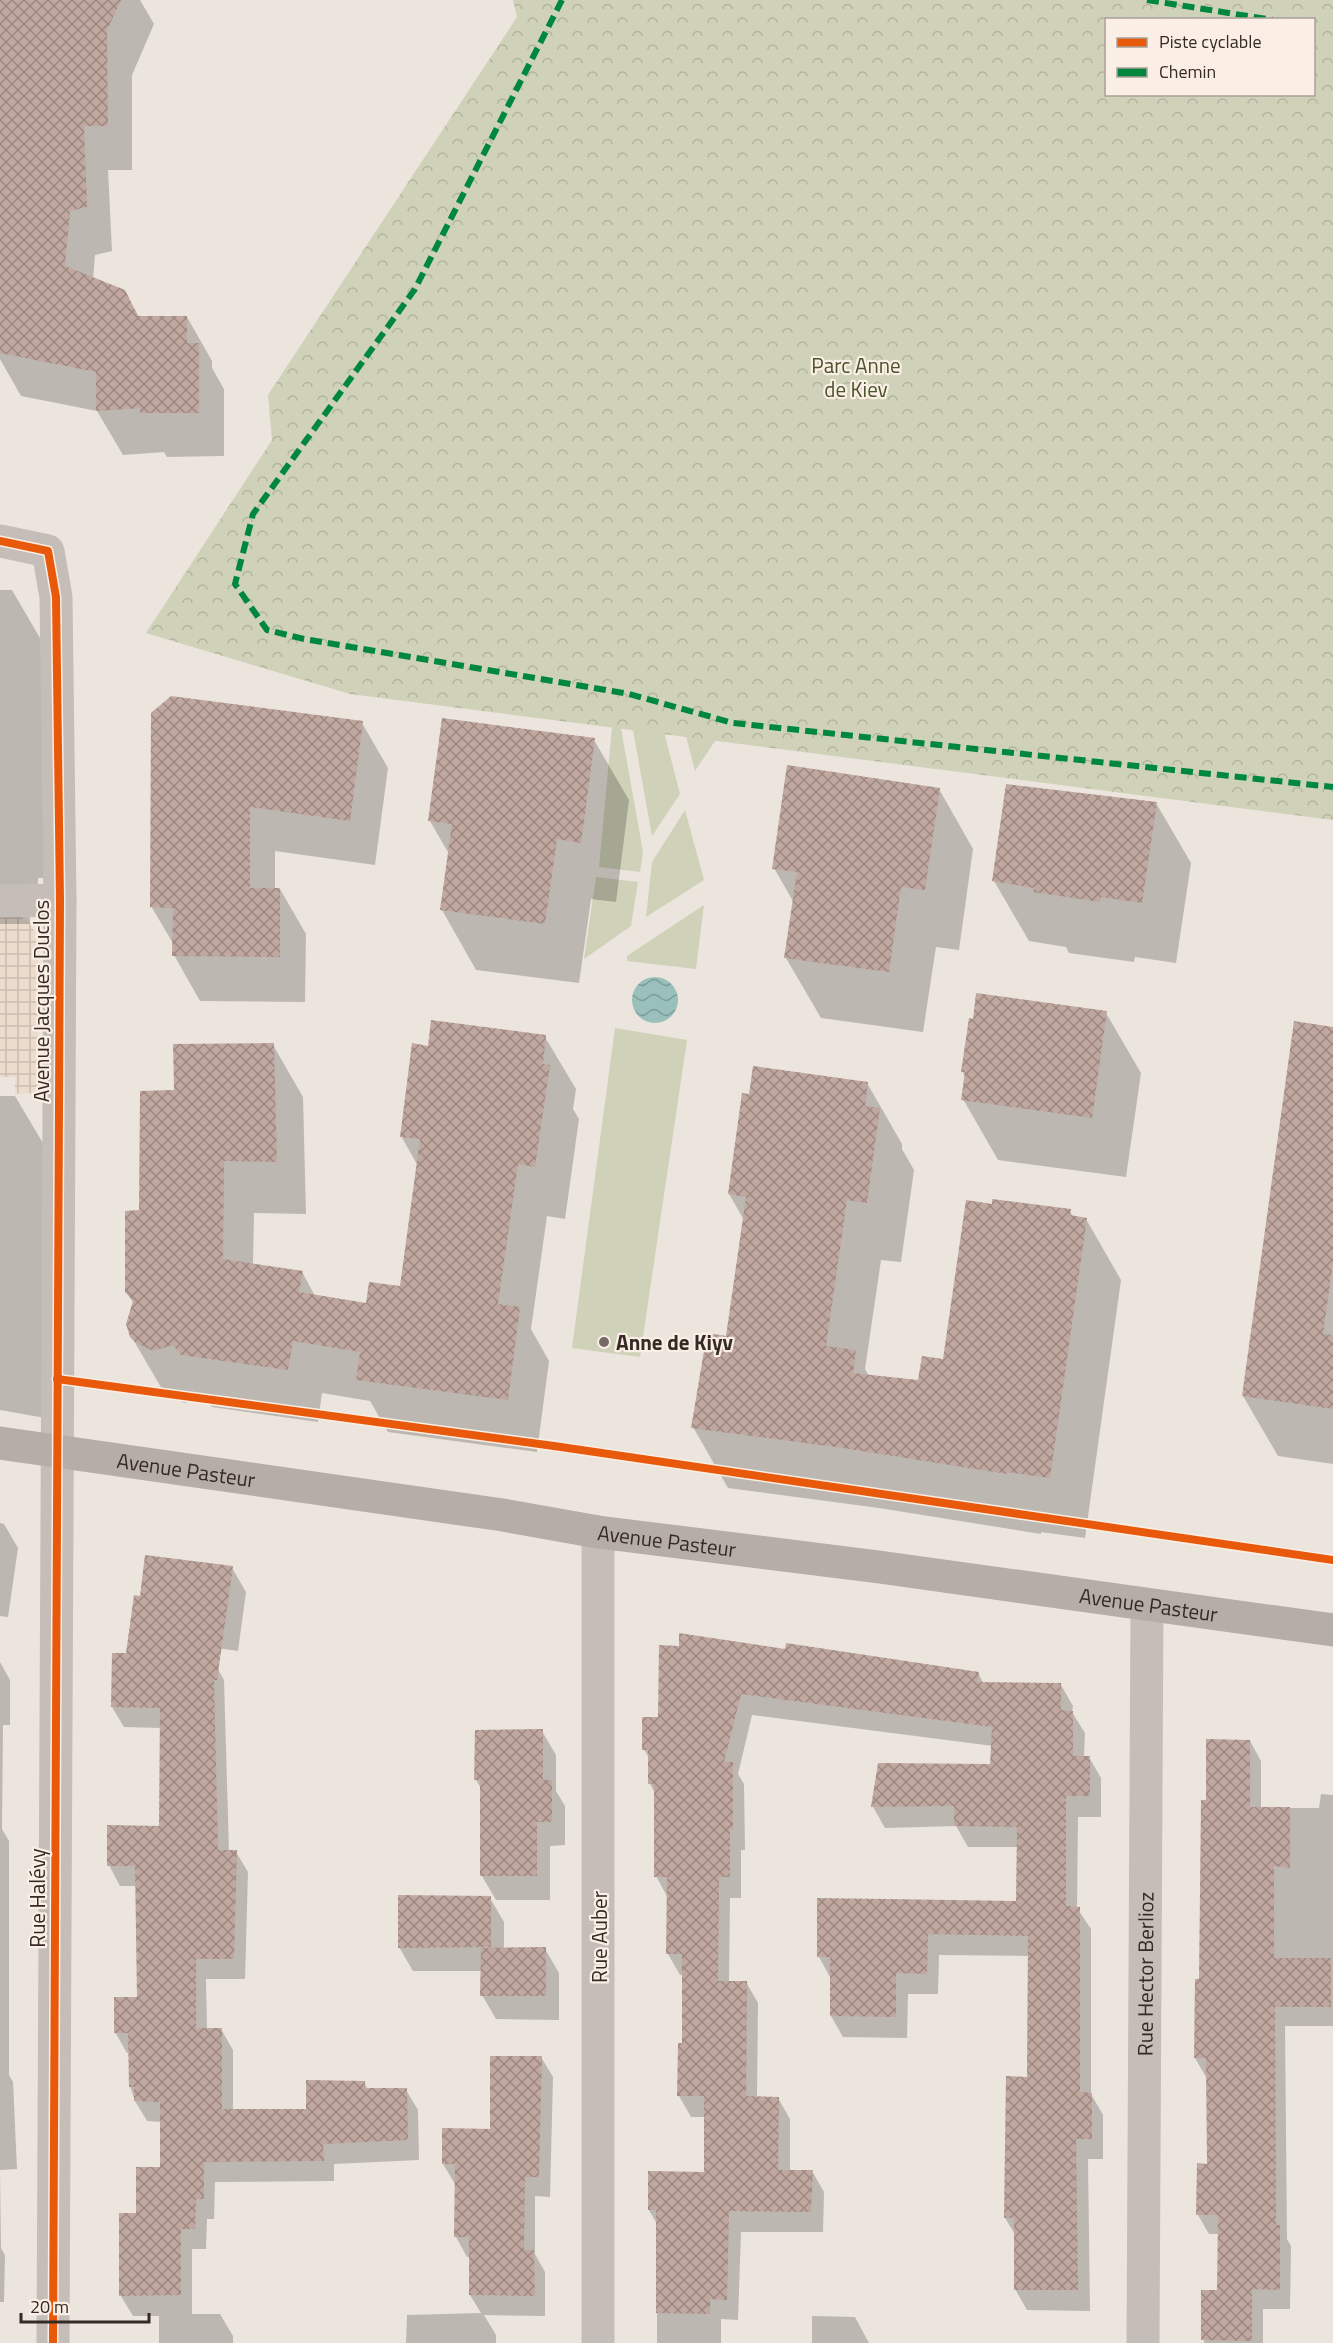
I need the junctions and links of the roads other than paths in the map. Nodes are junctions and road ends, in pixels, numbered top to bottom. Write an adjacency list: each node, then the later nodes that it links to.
1 (0, 541): 2 (street, Avenue Jacques Duclos)
2 (60, 900): 3 (street); 5 (street, Avenue Jacques Duclos)
3 (0, 901)
4 (0, 1443): 5 (main road, Avenue Pasteur)
5 (56, 1452): 6 (main road, Avenue Pasteur); 9 (street, Rue Halévy)
6 (598, 1532): 7 (main road, Avenue Pasteur); 10 (street, Rue Auber)
7 (1147, 1605): 8 (main road, Avenue Pasteur); 11 (street, Rue Hector Berlioz)
8 (1333, 1630)
9 (53, 2343)
10 (598, 2343)
11 (1143, 2343)

